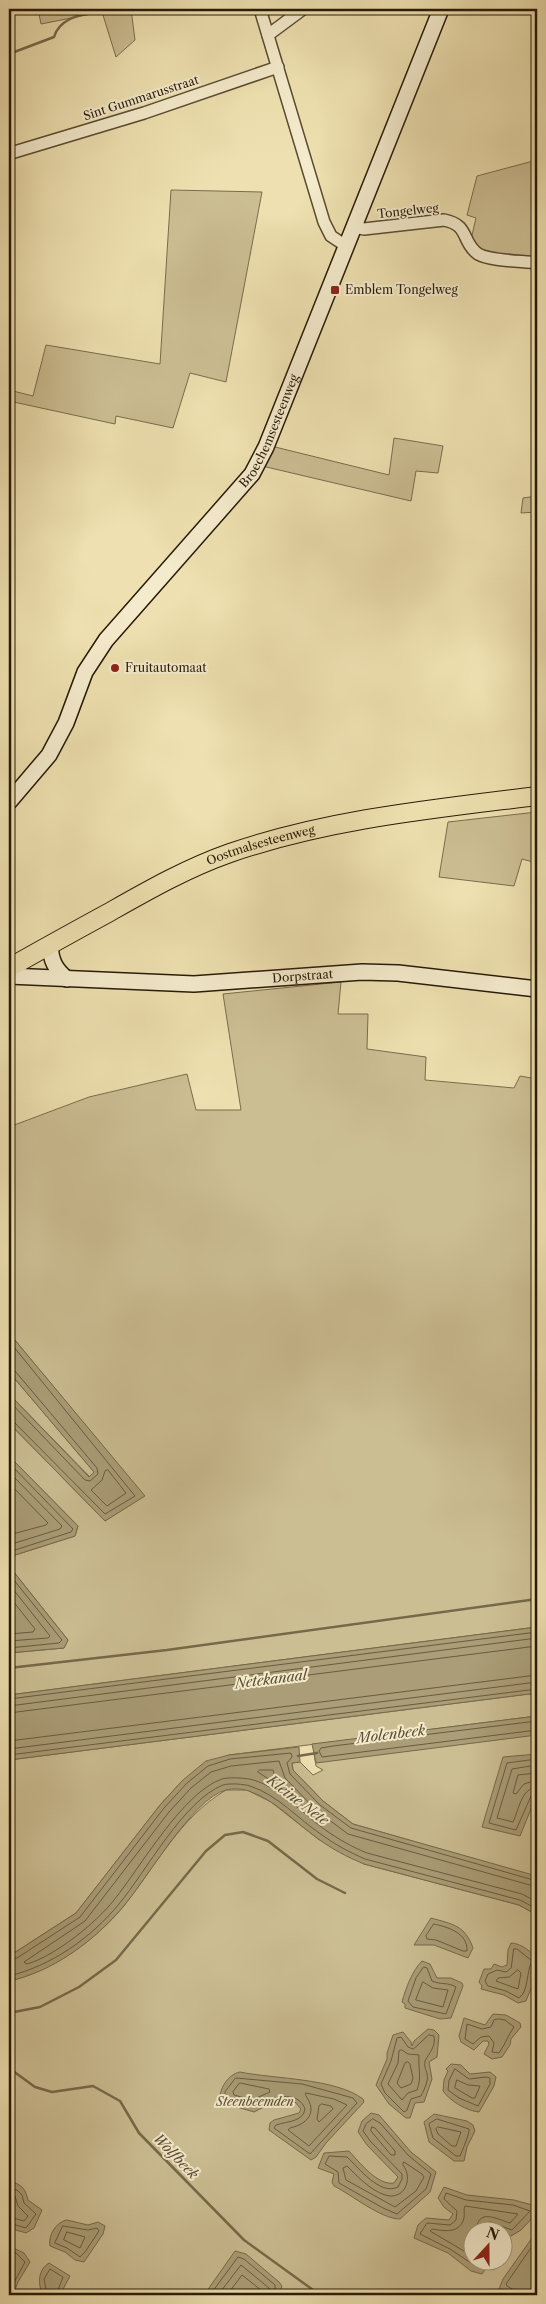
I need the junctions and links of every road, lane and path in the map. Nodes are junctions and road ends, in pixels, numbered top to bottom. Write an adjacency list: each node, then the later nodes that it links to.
1 (260, 9): 4 (street)
2 (303, 9): 4 (street)
3 (441, 9): 7 (street, Broechemsesteenweg)
4 (268, 36): 5 (street)
5 (278, 67): 6 (street, Sint Gummarusstraat); 8 (street)
6 (12, 153)
7 (354, 227): 8 (street, Broechemsesteenweg); 9 (street, Tongelweg)
8 (346, 246): 11 (street, Broechemsesteenweg)
9 (537, 263)
10 (537, 796): 12 (main road, Oostmalsesteenweg)
11 (9, 802)
12 (44, 948): 13 (main road, Oostmalsesteenweg); 15 (street)
13 (9, 968)
14 (9, 976): 15 (street, Dorpstraat)
15 (60, 979): 16 (street, Dorpstraat)
16 (537, 989)

